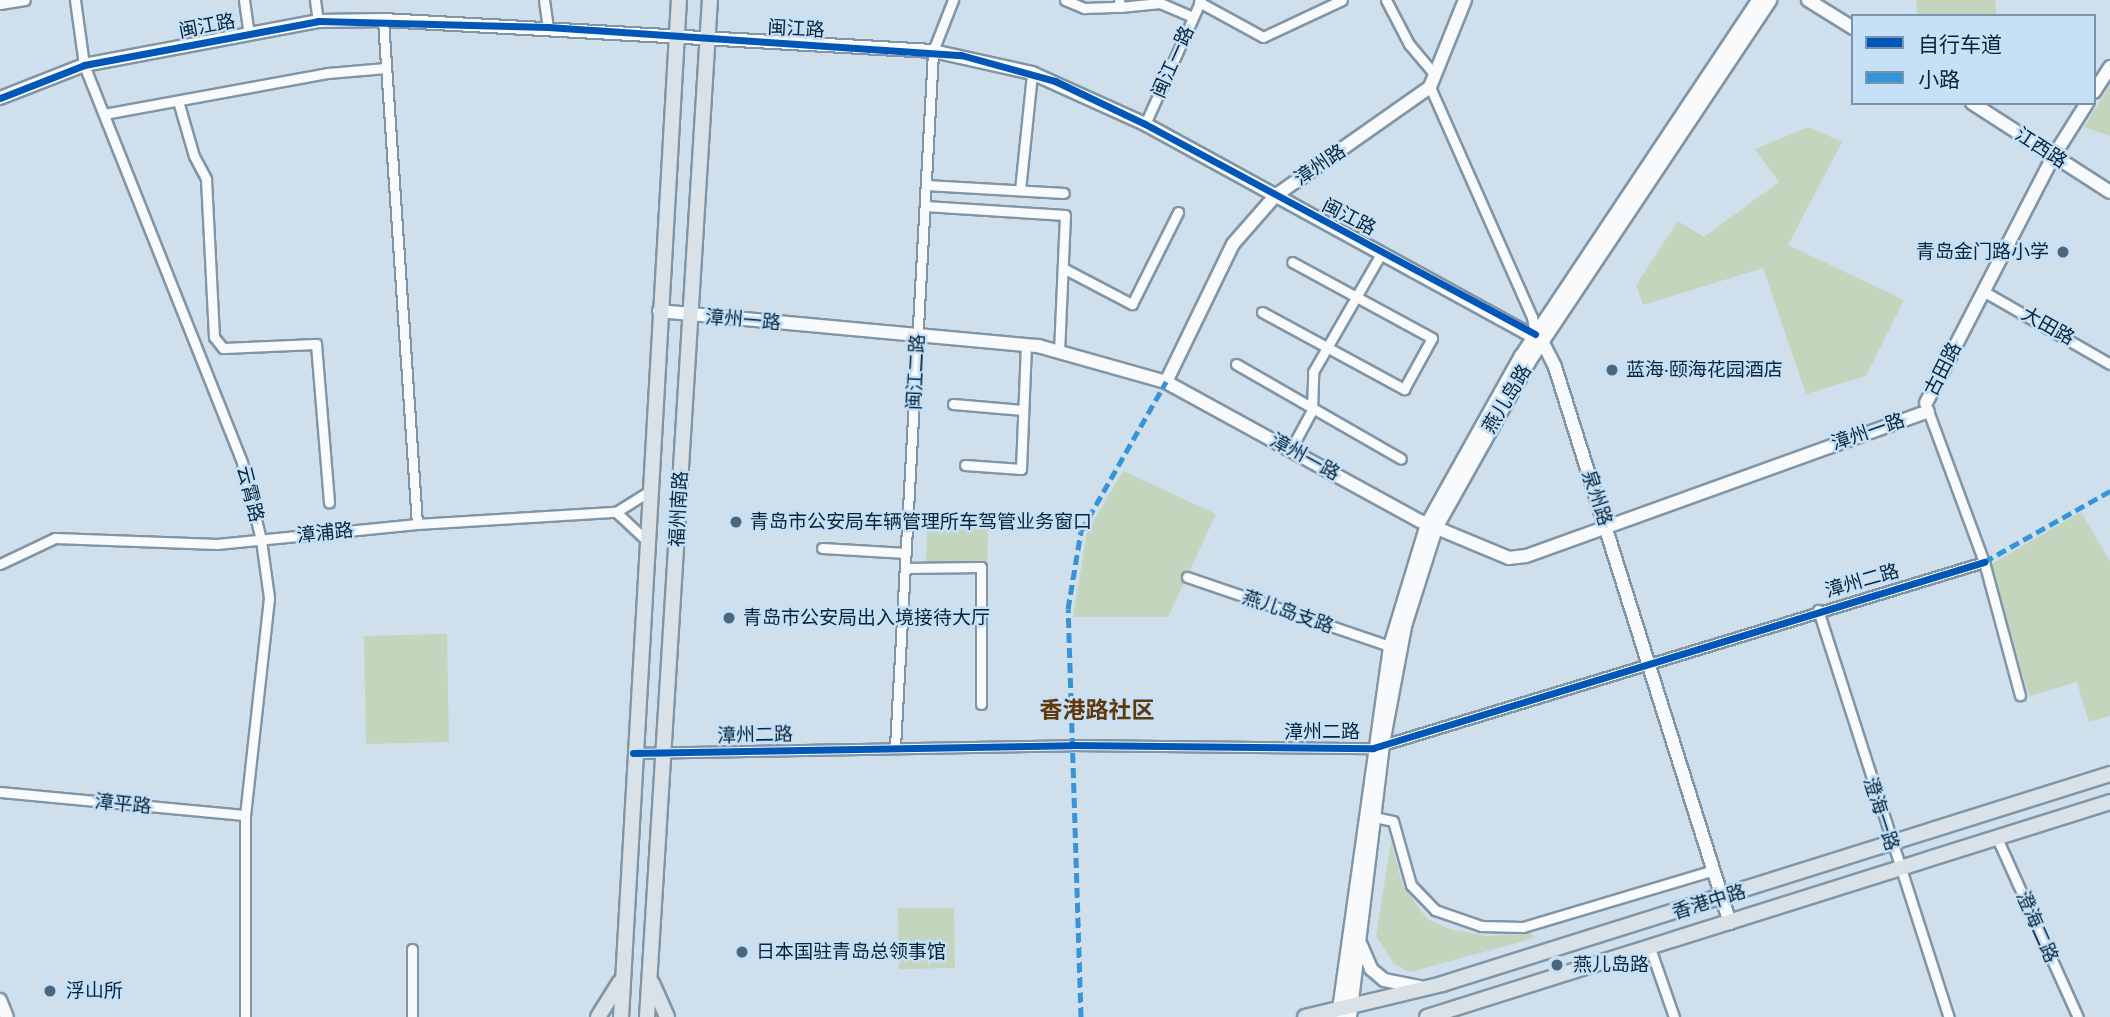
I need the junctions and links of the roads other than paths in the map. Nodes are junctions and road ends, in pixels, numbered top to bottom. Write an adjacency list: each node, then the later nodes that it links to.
1 (25, 0): 18 (street)
2 (75, 0): 28 (street, 云霄路)
3 (244, 0): 24 (street)
4 (315, 0): 21 (street)
5 (544, 0): 22 (street)
6 (679, 0): 25 (main road, 福州南路)
7 (710, 0): 26 (main road, 福州南路)
8 (953, 0): 27 (street, 闽江二路)
9 (1065, 0): 17 (street)
10 (1342, 0): 16 (street)
11 (1386, 0): 32 (street)
12 (1465, 0): 32 (street)
13 (1758, 0): 58 (street, 燕儿岛路)
14 (1770, 0): 58 (street, 燕儿岛路)
15 (1808, 0): 23 (street)
16 (1200, 1): 19 (street, 闽江一路)
17 (1119, 3): 19 (street)
18 (0, 4)
19 (1193, 17): 40 (street, 闽江一路)
20 (383, 20): 21 (street, 闽江路); 22 (street, 闽江路); 30 (street)
21 (318, 21): 24 (street, 闽江路)
22 (548, 27): 25 (street, 闽江路)
23 (1851, 27)
24 (249, 34): 28 (street, 闽江路)
25 (676, 39): 26 (street, 闽江路); 54 (main road, 福州南路)
26 (707, 40): 27 (street, 闽江路); 56 (main road, 福州南路)
27 (933, 51): 31 (street, 闽江路); 42 (street, 闽江二路)
28 (84, 65): 35 (street, 闽江路); 39 (street, 云霄路)
29 (2110, 67): 34 (street)
30 (386, 68): 36 (street); 75 (street)
31 (1032, 73): 40 (street, 闽江路); 43 (street)
32 (1435, 75): 33 (street)
33 (1430, 88): 46 (street, 漳州路); 58 (street, 泉州路)
34 (2096, 89)
35 (0, 98)
36 (178, 101): 39 (street); 73 (street)
37 (1975, 105): 41 (street, 江西路)
38 (2086, 105): 41 (street, 古田路)
39 (104, 114): 78 (street, 云霄路)
40 (1145, 124): 46 (street, 闽江路)
41 (2053, 157): 44 (street, 江西路); 52 (street, 古田路)
42 (926, 185): 43 (street); 47 (street, 闽江二路)
43 (1020, 190): 45 (street)
44 (2110, 192)
45 (1064, 193)
46 (1275, 196): 49 (street, 闽江路); 64 (street, 漳州路)
47 (925, 206): 51 (street); 57 (street, 闽江二路)
48 (1178, 212): 51 (street)
49 (1382, 252): 53 (street); 58 (street, 闽江路)
50 (1292, 262): 53 (street)
51 (1063, 268): 61 (street)
52 (1983, 291): 63 (street, 大田路); 66 (street, 古田路)
53 (1356, 296): 60 (street); 60 (street)
54 (659, 311): 56 (street, 漳州一路); 72 (main road, 福州南路)
55 (1262, 312): 60 (street)
56 (690, 315): 57 (street, 漳州一路); 93 (main road, 福州南路)
57 (918, 335): 59 (street, 漳州一路); 81 (street, 闽江二路)
58 (1539, 338): 76 (street, 泉州路); 77 (street, 燕儿岛路)
59 (1026, 345): 61 (street, 漳州一路); 67 (street)
60 (1326, 349): 68 (street)
61 (1059, 351): 64 (street, 漳州一路)
62 (1236, 364): 68 (street)
63 (2110, 364)
64 (1166, 382): 69 (street, 漳州一路)
65 (953, 404): 67 (street)
66 (1927, 407): 76 (street, 漳州一路); 82 (street, 古田路)
67 (1023, 410): 71 (street)
68 (1312, 411): 69 (street); 70 (street)
69 (1291, 449): 77 (street, 漳州一路)
70 (1401, 459)
71 (965, 465)
72 (649, 492): 74 (street); 79 (main road, 福州南路)
73 (329, 502)
74 (616, 513): 75 (street, 漳浦路); 79 (street)
75 (417, 524): 78 (street, 漳浦路)
76 (1606, 524): 77 (street, 漳州一路); 88 (street, 泉州路)
77 (1431, 526): 87 (street, 燕儿岛路); 91 (street, 燕儿岛路)
78 (261, 540): 83 (street, 漳浦路); 98 (street, 云霄路)
79 (646, 540): 94 (main road, 福州南路)
80 (822, 548): 81 (street)
81 (905, 553): 84 (street, 闽江二路)
82 (1984, 562): 86 (street, 漳州二路); 89 (street, 古田路)
83 (0, 564)
84 (905, 568): 90 (street); 92 (street, 闽江二路)
85 (1187, 577): 87 (street, 燕儿岛支路)
86 (1818, 610): 88 (street, 漳州二路); 101 (street, 澄海一路)
87 (1390, 646): 91 (street, 燕儿岛路)
88 (1650, 662): 91 (street, 漳州二路); 103 (street, 泉州路)
89 (2020, 695)
90 (981, 704)
91 (1378, 746): 92 (street, 漳州二路); 99 (street, 燕儿岛路); 113 (street, 燕儿岛路)
92 (895, 747): 93 (street, 漳州二路)
93 (665, 752): 94 (street, 漳州二路); 110 (main road, 福州南路)
94 (633, 753): 109 (main road, 福州南路)
95 (2110, 774): 101 (main road, 香港中路)
96 (0, 792): 98 (street, 漳平路)
97 (2110, 802): 100 (main road, 香港中路)
98 (245, 815): 115 (street, 云霄路)
99 (1374, 817): 103 (street); 106 (street, 燕儿岛路)
100 (1997, 838): 102 (main road, 香港中路); 125 (street, 澄海二路)
101 (1890, 845): 102 (street, 澄海一路); 104 (main road, 香港中路)
102 (1899, 869): 105 (main road, 香港中路); 124 (street, 澄海一路)
103 (1714, 870): 104 (street, 泉州路)
104 (1723, 898): 105 (street, 泉州路); 111 (main road, 香港中路)
105 (1730, 923): 107 (main road, 香港中路)
106 (1360, 940): 111 (street); 113 (street, 燕儿岛路)
107 (1650, 948): 122 (main road, 香港中路); 123 (street)
108 (412, 949): 116 (street)
109 (621, 980): 117 (main road); 118 (main road, 福州南路)
110 (652, 983): 119 (main road, 福州南路); 120 (main road)
111 (1427, 987): 113 (main road, 香港中路)
112 (0, 1000): 114 (street)
113 (1345, 1013): 121 (main road, 香港中路)
114 (7, 1017)
115 (244, 1017)
116 (412, 1017)
117 (598, 1017)
118 (621, 1017)
119 (647, 1017)
120 (667, 1017)
121 (1306, 1017)
122 (1427, 1017)
123 (1674, 1017)
124 (1949, 1017)
125 (2078, 1017)

